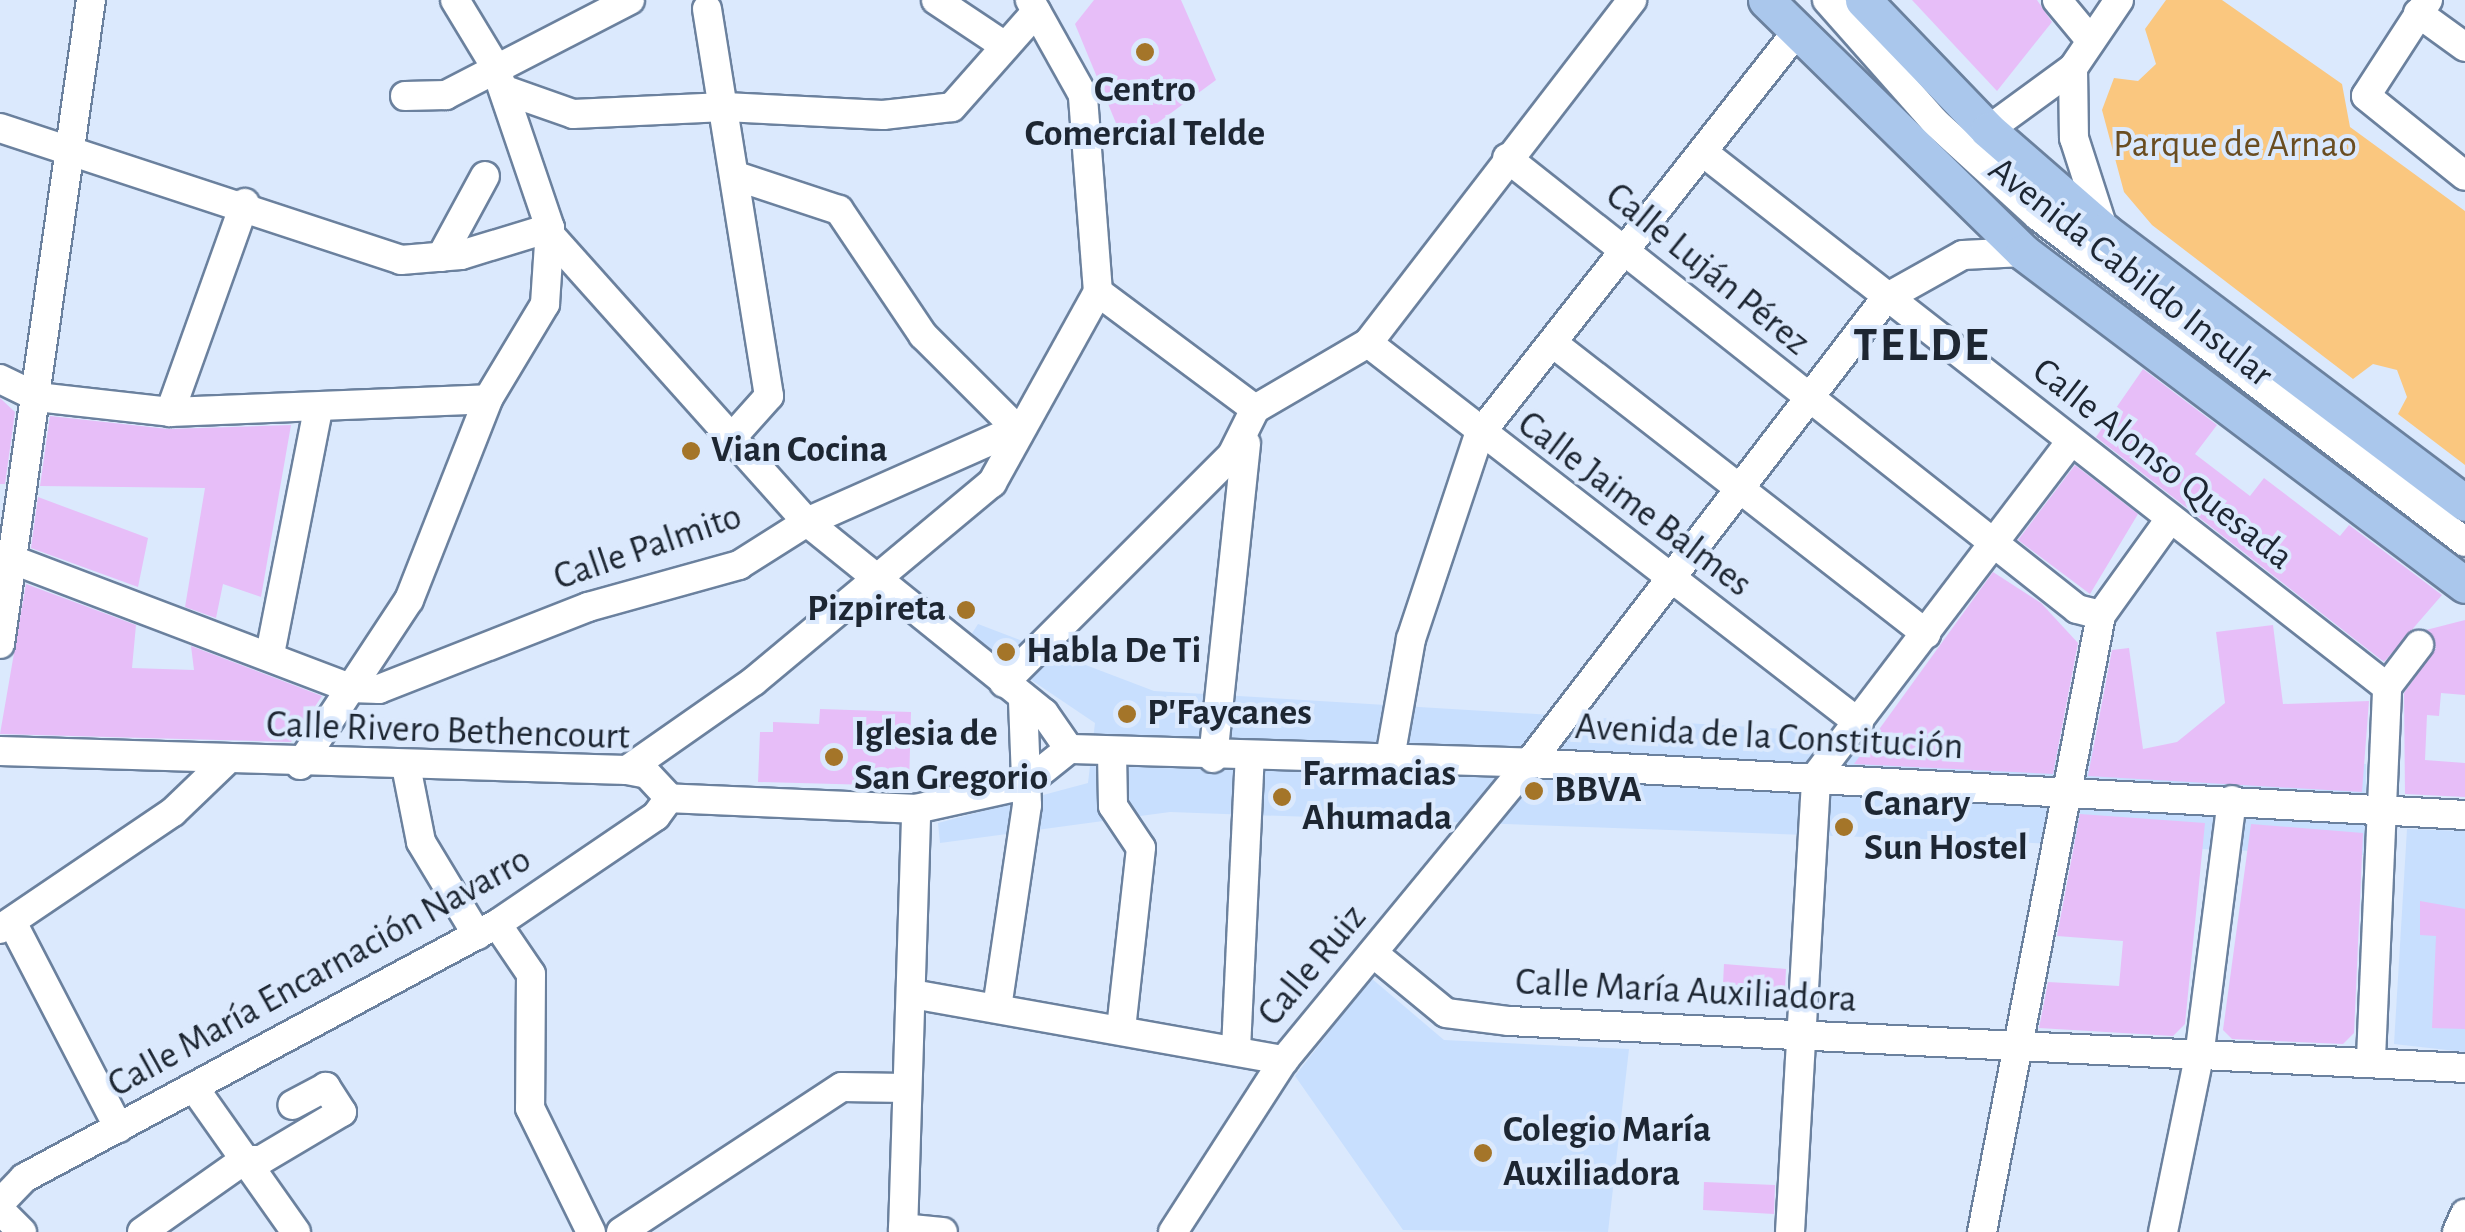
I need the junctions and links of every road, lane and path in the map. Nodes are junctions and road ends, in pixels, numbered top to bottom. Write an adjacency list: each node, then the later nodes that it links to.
1 (91, 0): 24 (street)
2 (455, 0): 19 (street)
3 (630, 0): 19 (street)
4 (936, 0): 16 (street)
5 (1632, 0): 26 (street)
6 (1766, 0): 14 (main road, Avenida Cabildo Insular)
7 (1827, 0): 55 (street)
8 (1863, 0): 23 (main road, Avenida Cabildo Insular)
9 (2058, 0): 15 (street)
10 (2119, 0): 15 (street)
11 (1033, 6): 16 (street); 36 (street)
12 (2423, 7): 17 (street); 28 (street)
13 (707, 9): 21 (street)
14 (1795, 34): 25 (street); 34 (main road, Avenida Cabildo Insular)
15 (2091, 41): 18 (street)
16 (1006, 46): 21 (street)
17 (2465, 47)
18 (2072, 68): 23 (street); 31 (street)
19 (500, 78): 20 (street); 21 (street); 32 (street)
20 (405, 96)
21 (725, 107): 29 (street)
22 (0, 128): 24 (street)
23 (1988, 130): 31 (main road, Avenida Cabildo Insular)
24 (72, 149): 30 (street); 41 (street)
25 (1704, 153): 33 (street); 37 (street, Calle Alonso Quesada)
26 (1507, 158): 33 (street, Calle Luján Pérez); 38 (street)
27 (485, 176): 35 (street)
28 (2465, 176)
29 (739, 178): 47 (street); 49 (street)
30 (245, 203): 35 (street); 46 (street)
31 (2104, 231): 52 (main road, Avenida Cabildo Insular)
32 (551, 233): 35 (street); 43 (street); 49 (street)
33 (1625, 252): 39 (street); 42 (street, Calle Luján Pérez)
34 (2023, 252): 37 (street); 60 (main road, Avenida Cabildo Insular)
35 (441, 256)
36 (1098, 292): 44 (street); 47 (street)
37 (1886, 298): 42 (street, Calle Ruiz); 50 (street, Calle Alonso Quesada)
38 (1368, 343): 44 (street); 48 (street, Calle Jaime Balmes)
39 (1554, 344): 48 (street); 51 (street)
40 (0, 379): 41 (street)
41 (37, 396): 46 (street); 57 (street)
42 (1806, 398): 51 (street, Calle Ruiz); 56 (street, Calle Luján Pérez)
43 (488, 399): 45 (street); 67 (street)
44 (1255, 408): 68 (street); 74 (street)
45 (318, 409): 46 (street); 65 (street)
46 (170, 412)
47 (1018, 429): 54 (street, Calle Palmito); 59 (street)
48 (1479, 435): 58 (street, Calle Jaime Balmes); 75 (street)
49 (726, 443): 54 (street)
50 (2070, 443): 53 (street, Calle Alonso Quesada); 56 (street)
51 (1736, 487): 58 (street, Calle Ruiz); 62 (street)
52 (2465, 503)
53 (2170, 519): 61 (street); 66 (street, Calle Alonso Quesada)
54 (806, 522): 59 (street); 67 (street, Calle Palmito)
55 (2465, 542)
56 (1994, 545): 61 (street, Calle Luján Pérez); 62 (street)
57 (6, 557): 63 (street); 65 (street)
58 (1668, 577): 69 (street, Calle Jaime Balmes); 76 (street, Calle Ruiz)
59 (878, 582): 68 (street); 80 (street)
60 (2465, 585)
61 (2101, 615): 83 (street)
62 (1928, 634): 69 (street)
63 (0, 644)
64 (2419, 645): 66 (street)
65 (270, 654): 67 (street)
66 (2386, 687): 86 (street)
67 (350, 688): 78 (street)
68 (1014, 692): 71 (street); 82 (street)
69 (1858, 723): 81 (street)
70 (0, 750): 77 (street, Calle Rivero Bethencourt)
71 (1067, 752): 72 (street, Avenida de la Constitución); 82 (street, Calle Rivero Bethencourt)
72 (1112, 753): 74 (street, Avenida de la Constitución); 94 (street)
73 (1250, 756): 74 (street, Avenida de la Constitución); 75 (street, Avenida de la Constitución); 97 (street)
74 (1213, 758)
75 (1390, 758): 76 (street, Avenida de la Constitución)
76 (1529, 762): 81 (street, Avenida de la Constitución); 91 (street, Calle Ruiz)
77 (224, 764): 78 (street, Calle Rivero Bethencourt); 89 (street)
78 (300, 765): 79 (street, Calle Rivero Bethencourt)
79 (406, 766): 80 (street, Calle Rivero Bethencourt); 90 (street)
80 (628, 770): 84 (street, Calle Rivero Bethencourt)
81 (1816, 776): 83 (street, Avenida de la Constitución); 95 (street)
82 (1024, 785): 87 (street, Calle Rivero Bethencourt); 93 (street)
83 (2068, 793): 85 (street, Avenida de la Constitución); 98 (street)
84 (668, 798): 87 (street, Calle Rivero Bethencourt); 90 (street, Calle María Encarnación Navarro)
85 (2232, 800): 86 (street, Avenida de la Constitución); 96 (street)
86 (2382, 807): 88 (street, Avenida de la Constitución); 99 (street)
87 (916, 808): 92 (street)
88 (2465, 814)
89 (6, 925): 105 (street)
90 (487, 930): 103 (street, Calle María Encarnación Navarro); 113 (street)
91 (1373, 953): 95 (street, Calle María Auxiliadora); 100 (street, Calle Ruiz)
92 (912, 994): 93 (street); 102 (street)
93 (997, 1008): 94 (street)
94 (1121, 1029): 97 (street)
95 (1798, 1034): 98 (street, Calle María Auxiliadora); 117 (street)
96 (2199, 1044): 98 (street, Calle María Auxiliadora); 99 (street, Calle María Auxiliadora); 119 (street)
97 (1236, 1049): 100 (street)
98 (2018, 1049): 118 (street)
99 (2371, 1058): 101 (street, Calle María Auxiliadora)
100 (1284, 1060): 116 (street, Calle Ruiz)
101 (2465, 1068)
102 (906, 1088): 109 (street); 114 (street)
103 (195, 1089): 105 (street, Calle María Encarnación Navarro); 106 (street)
104 (292, 1105): 106 (street)
105 (119, 1128): 107 (street, Calle María Encarnación Navarro)
106 (244, 1160): 111 (street); 112 (street)
107 (0, 1207): 110 (street)
108 (2465, 1214): 120 (street)
109 (903, 1230): 115 (street)
110 (22, 1232)
111 (142, 1232)
112 (296, 1232)
113 (591, 1232)
114 (620, 1232)
115 (944, 1232)
116 (1173, 1232)
117 (1790, 1232)
118 (1982, 1232)
119 (2164, 1232)
120 (2457, 1232)

